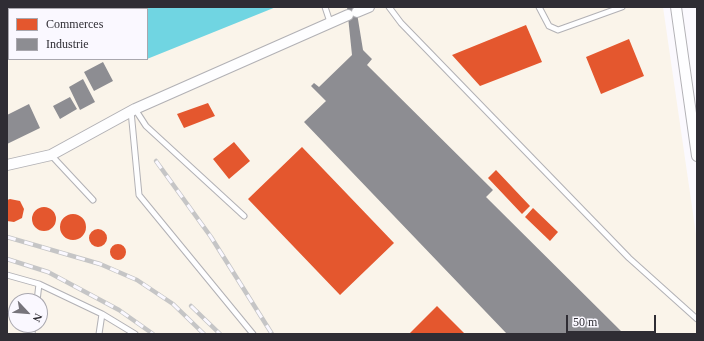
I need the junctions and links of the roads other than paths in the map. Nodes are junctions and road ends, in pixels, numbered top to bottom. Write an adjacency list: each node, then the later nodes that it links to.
1 (325, 7): 7 (lane)
2 (369, 7): 7 (street)
3 (389, 7): 19 (lane)
4 (538, 7): 5 (lane)
5 (622, 7)
6 (676, 7): 9 (street)
7 (330, 22): 8 (street)
8 (133, 110): 10 (street); 14 (lane); 22 (lane)
9 (694, 116): 11 (street)
10 (51, 155): 12 (street); 13 (lane)
11 (697, 156)
12 (7, 165)
13 (93, 200)
14 (244, 216)
15 (7, 274): 16 (lane)
16 (39, 284): 17 (lane); 18 (lane)
17 (38, 293)
18 (102, 314): 20 (lane); 21 (lane)
19 (697, 319)
20 (99, 334)
21 (135, 334)
22 (253, 334)

